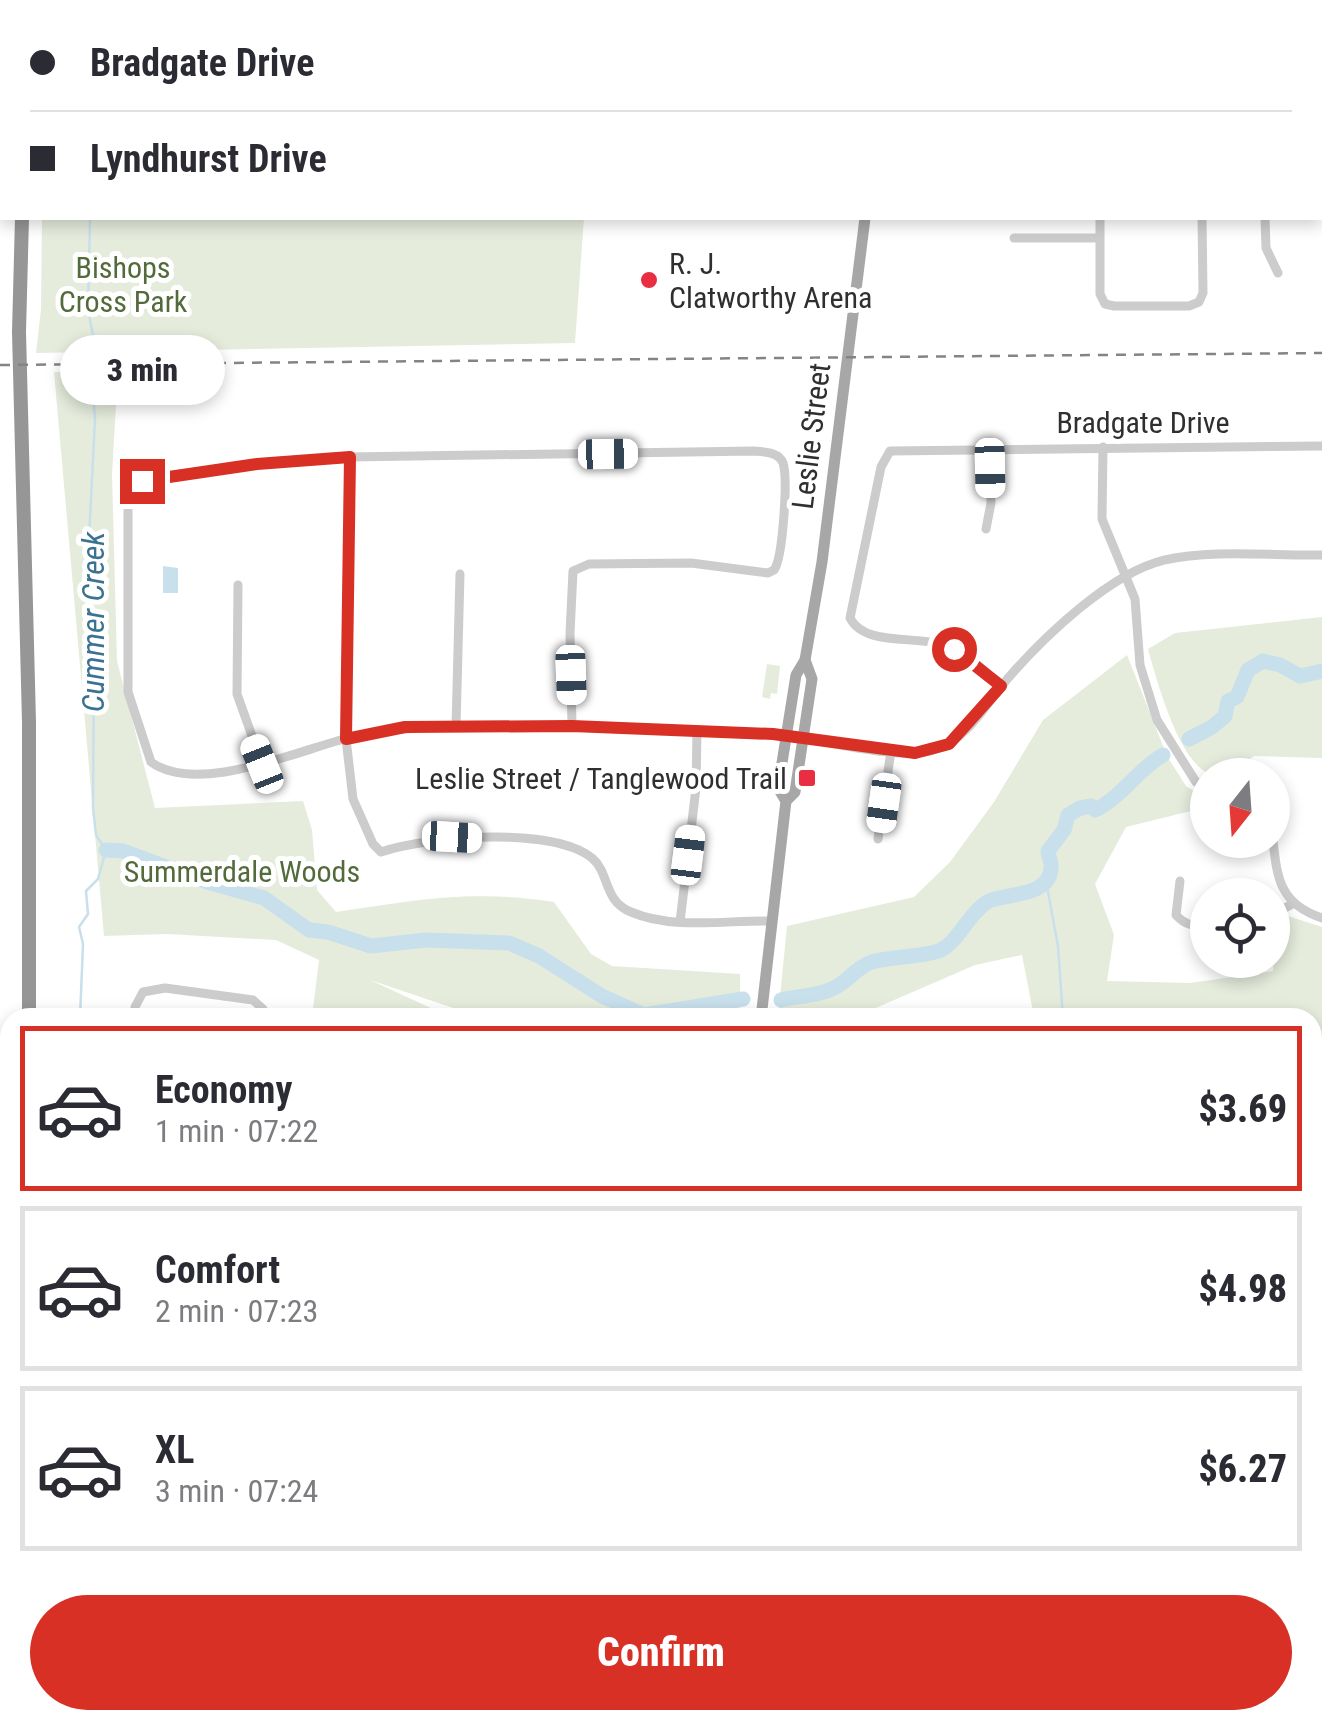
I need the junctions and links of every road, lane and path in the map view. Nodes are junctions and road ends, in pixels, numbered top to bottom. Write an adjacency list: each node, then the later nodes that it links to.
1 (22, 220): 39 (highway)
2 (865, 220): 18 (main road, Leslie Street)
3 (1100, 220): 7 (street)
4 (1202, 220): 7 (street)
5 (1265, 220): 8 (street)
6 (1014, 238): 7 (street)
7 (1099, 238)
8 (1278, 273)
9 (1322, 446): 10 (street, Bradgate Drive)
10 (1103, 447): 11 (street, Bradgate Drive); 16 (street)
11 (990, 448): 13 (street); 19 (street, Bradgate Drive)
12 (350, 457): 21 (street); 25 (street); 27 (street)
13 (986, 530)
14 (1322, 556): 16 (street)
15 (460, 574): 20 (street)
16 (1128, 577): 19 (street); 28 (street)
17 (238, 585): 27 (street)
18 (805, 660): 23 (main road, Leslie Street); 24 (main road, Leslie Street)
19 (1001, 686): 26 (street)
20 (456, 726): 21 (street); 25 (street)
21 (572, 726): 22 (street)
22 (697, 731): 23 (street); 37 (street)
23 (788, 736): 24 (street); 29 (main road, Leslie Street)
24 (803, 738): 26 (street); 29 (main road, Leslie Street)
25 (346, 739): 27 (street); 37 (street)
26 (891, 751): 30 (street)
27 (262, 764)
28 (1190, 772)
29 (786, 802): 36 (main road, Leslie Street)
30 (878, 838)
31 (1276, 858): 33 (street)
32 (1180, 881): 38 (street)
33 (1294, 903): 34 (street); 35 (street)
34 (1290, 905)
35 (1322, 918)
36 (770, 921): 37 (street); 42 (main road, Leslie Street)
37 (680, 922)
38 (1190, 925)
39 (29, 1008)
40 (136, 1008): 41 (street)
41 (261, 1008)
42 (762, 1008)

